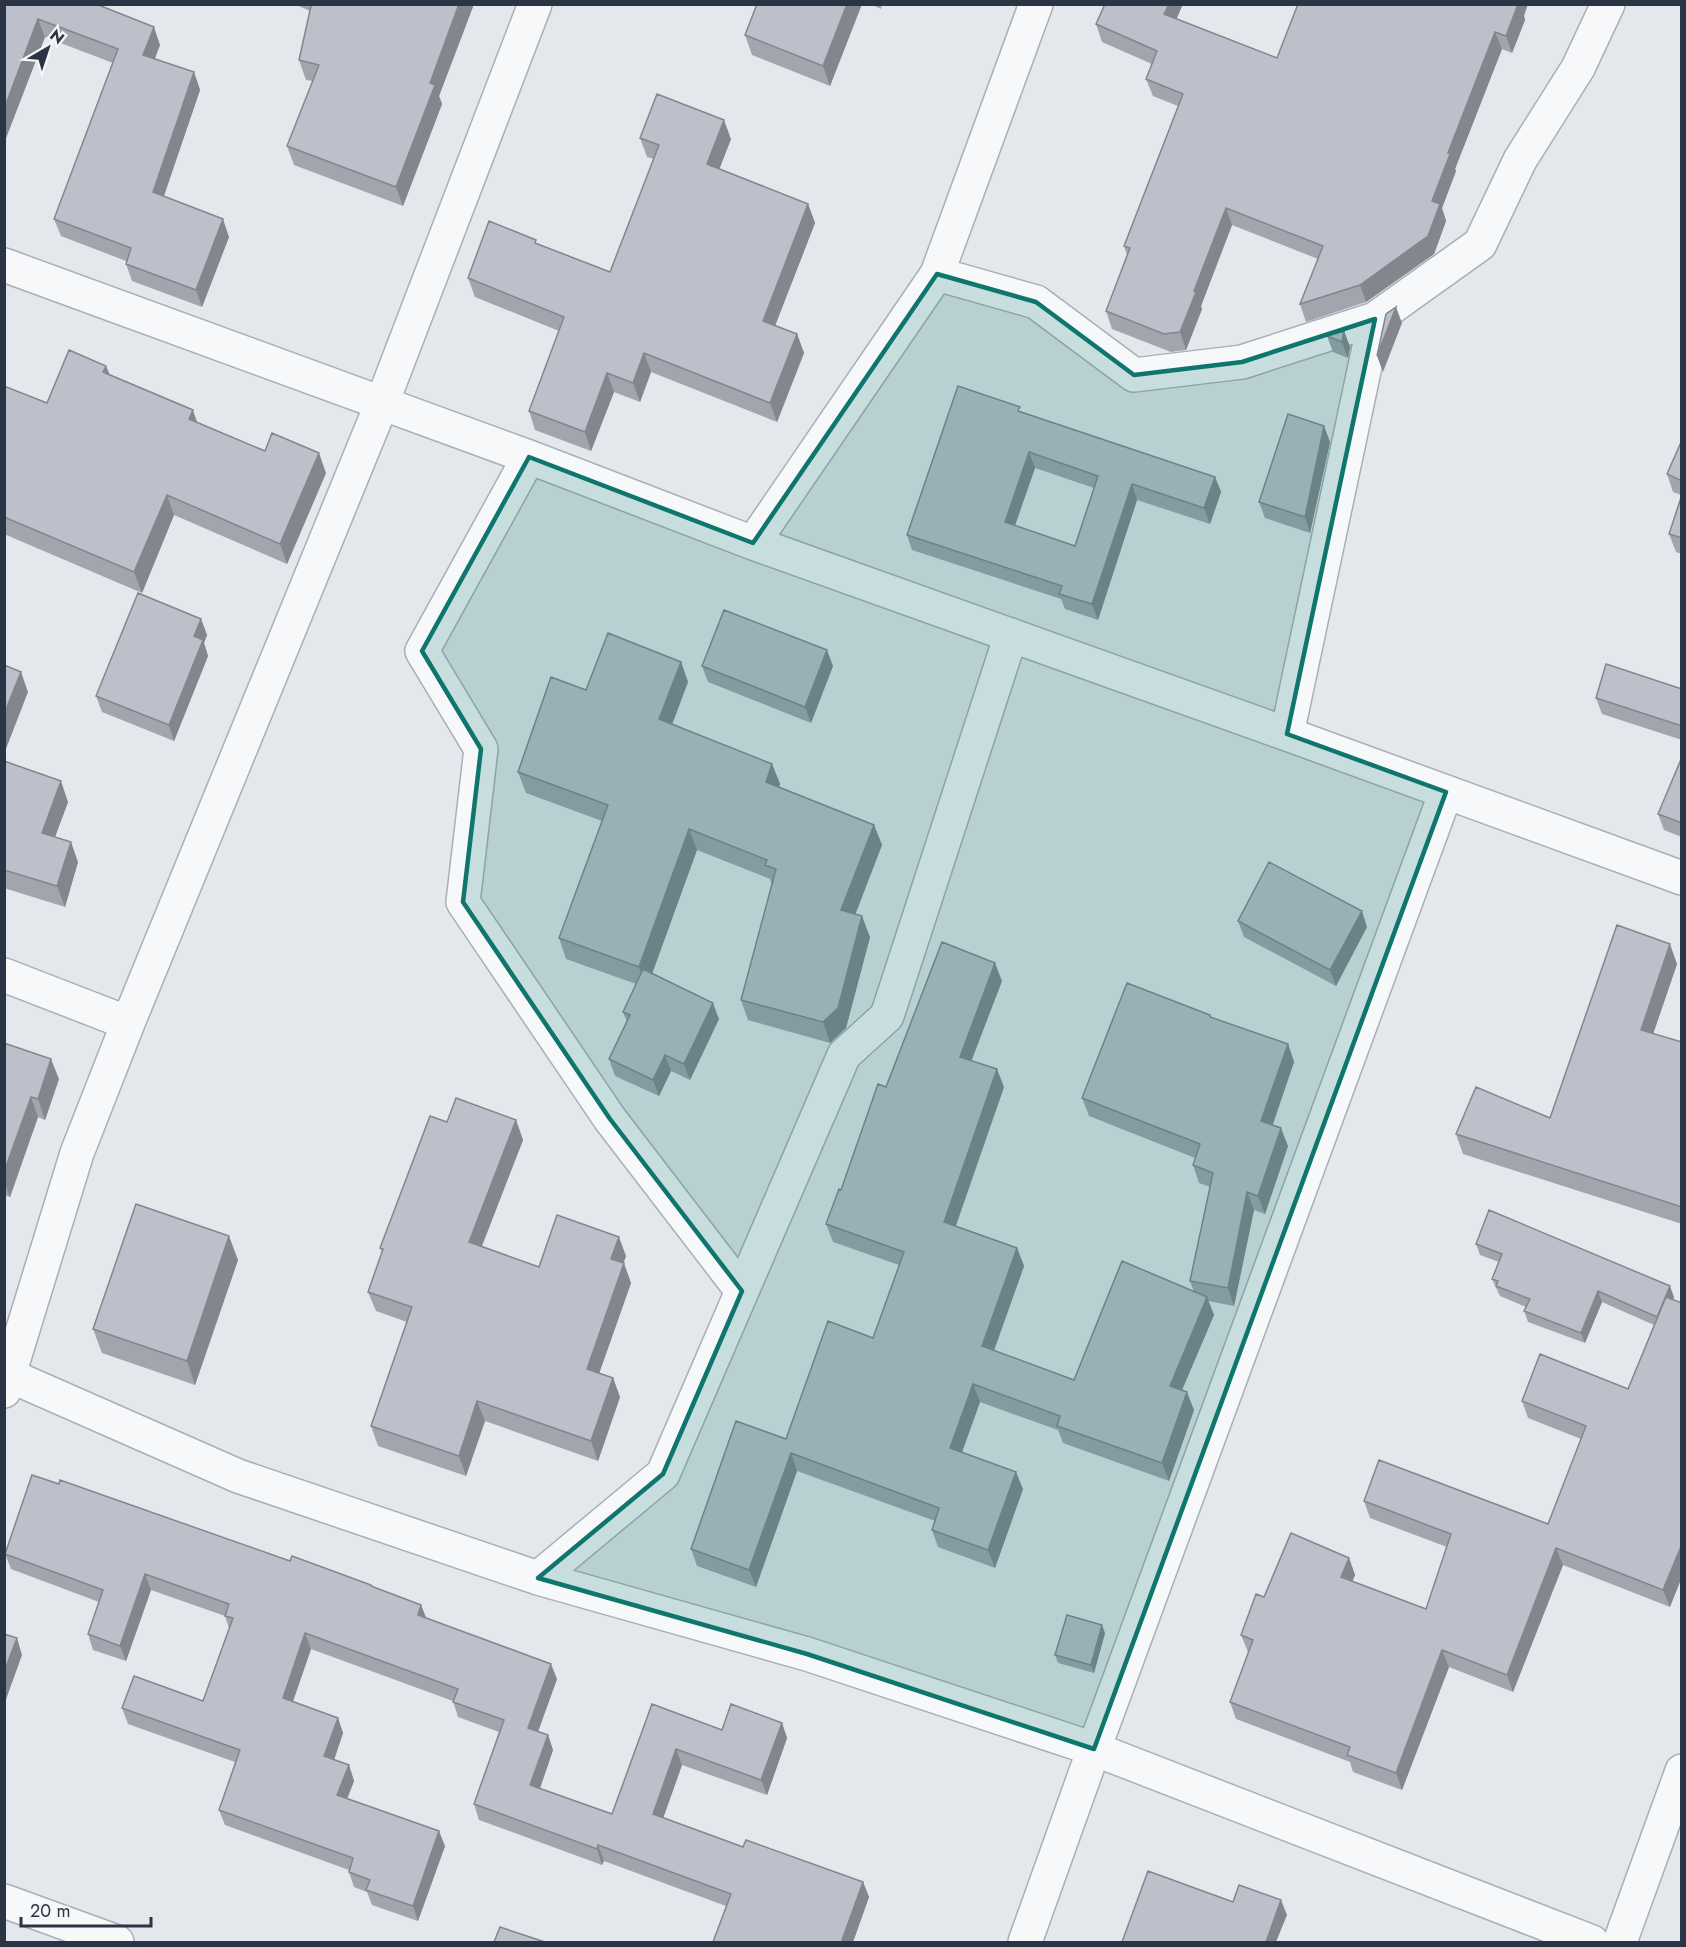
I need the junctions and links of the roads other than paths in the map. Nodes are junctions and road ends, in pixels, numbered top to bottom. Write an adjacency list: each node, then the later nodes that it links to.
1 (535, 4): 7 (street)
2 (1036, 4): 5 (street)
3 (1608, 4): 6 (street)
4 (4, 265): 7 (street)
5 (937, 274): 6 (street); 9 (street)
6 (1375, 319): 11 (street)
7 (382, 403): 8 (street); 15 (street)
8 (529, 457): 9 (street); 16 (street)
9 (753, 543): 10 (street)
10 (1011, 635): 11 (street); 16 (street)
11 (1287, 734): 12 (street)
12 (1446, 792): 13 (street); 19 (street)
13 (1682, 878)
14 (4, 975): 15 (street)
15 (128, 1023): 17 (street)
16 (742, 1291): 18 (street)
17 (6, 1380): 18 (street)
18 (538, 1578): 19 (street)
19 (1094, 1749): 23 (street); 24 (street)
20 (1682, 1771): 25 (street)
21 (4, 1901): 22 (street)
22 (117, 1942)
23 (1025, 1942)
24 (1592, 1942)
25 (1620, 1942)

